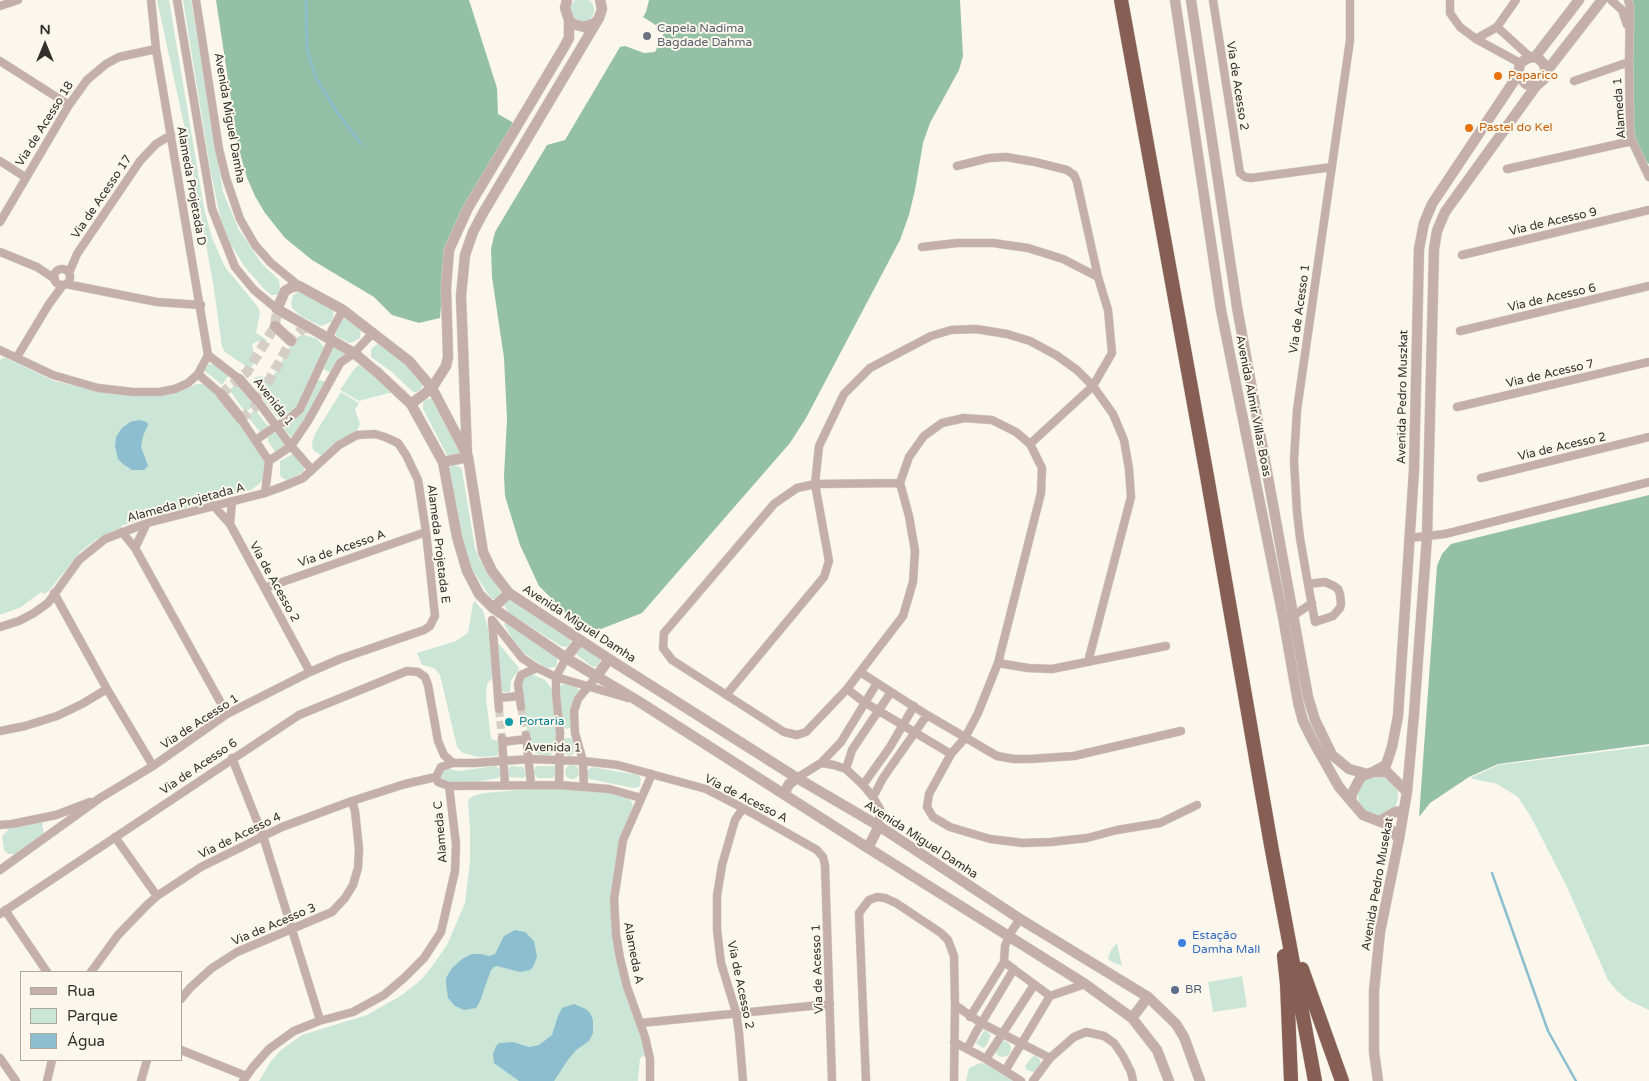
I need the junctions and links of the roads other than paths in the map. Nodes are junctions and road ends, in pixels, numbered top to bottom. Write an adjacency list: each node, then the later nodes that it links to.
1 (18, 0): 19 (street)
2 (151, 0): 25 (street, Alameda Projetada D)
3 (177, 0): 53 (street)
4 (196, 0): 50 (street, Avenida Miguel Damha)
5 (1113, 0): 190 (highway)
6 (1121, 0): 190 (highway)
7 (1175, 0): 106 (street, Avenida Almir Villas Boas)
8 (1191, 0): 106 (street, Avenida Almir Villas Boas)
9 (1213, 0): 39 (street, Via de Acesso 2)
10 (1350, 0): 39 (street, Via de Acesso 1)
11 (1450, 0): 24 (street)
12 (1516, 0): 22 (street)
13 (1579, 0): 26 (street)
14 (1602, 0): 30 (street)
15 (1628, 0): 23 (street, Alameda 1)
16 (1614, 1): 23 (street, Alameda 1)
17 (602, 2): 20 (street)
18 (564, 3): 21 (street)
19 (0, 6)
20 (599, 18): 21 (street); 82 (street)
21 (569, 20): 70 (street)
22 (1497, 27): 24 (street); 26 (street)
23 (1630, 35): 28 (street, Alameda 1)
24 (1476, 39): 29 (street)
25 (156, 50): 34 (street, Via de Acesso 18); 35 (street, Alameda Projetada D)
26 (1532, 57): 29 (street); 30 (street)
27 (0, 61): 34 (street)
28 (1628, 62): 32 (street); 36 (street, Alameda 1)
29 (1520, 63): 31 (street)
30 (1546, 72): 33 (street)
31 (1518, 75): 33 (street); 98 (street, Avenida Pedro Muszkat)
32 (1574, 81)
33 (1536, 86): 97 (street, Avenida Pedro Muszkat)
34 (69, 104): 42 (street, Via de Acesso 18)
35 (171, 135): 48 (street, Via de Acesso 17); 52 (street, Alameda Projetada D)
36 (1632, 141): 40 (street); 41 (street, Alameda 1)
37 (0, 161): 42 (street)
38 (957, 166): 49 (street)
39 (1332, 167): 100 (street, Via de Acesso 1)
40 (1507, 169)
41 (1648, 174)
42 (25, 177): 44 (street, Via de Acesso 18)
43 (1649, 210): 47 (street, Via de Acesso 9)
44 (0, 222)
45 (922, 247): 49 (street)
46 (0, 252): 48 (street)
47 (1462, 255)
48 (62, 277): 52 (street); 63 (street, Via de Acesso 17)
49 (1098, 277): 69 (street)
50 (299, 286): 53 (street); 54 (street, Avenida Miguel Damha)
51 (1649, 286): 56 (street, Via de Acesso 6)
52 (201, 304): 62 (street, Alameda Projetada D)
53 (277, 309): 58 (street)
54 (343, 310): 57 (street, Avenida Miguel Damha); 58 (street)
55 (275, 326): 59 (street)
56 (1460, 331)
57 (374, 333): 61 (street); 70 (street, Avenida Miguel Damha)
58 (332, 340): 61 (street); 65 (street)
59 (291, 341)
60 (0, 350): 63 (street)
61 (354, 353): 68 (street); 73 (street)
62 (208, 355): 66 (street); 67 (street, Avenida 1)
63 (17, 357): 66 (street)
64 (1649, 362): 74 (street, Via de Acesso 7)
65 (317, 373): 68 (street); 76 (street)
66 (198, 374): 71 (street)
67 (239, 379): 72 (street, Avenida 1)
68 (331, 379): 81 (street)
69 (1093, 386): 80 (street); 89 (street); 114 (street)
70 (432, 388): 73 (street); 82 (street, Avenida Miguel Damha)
71 (221, 394): 75 (street)
72 (257, 400): 76 (street, Avenida 1)
73 (411, 404): 84 (street)
74 (1457, 407)
75 (241, 419): 79 (street)
76 (276, 426): 79 (street); 81 (street, Avenida 1)
77 (366, 433): 85 (street, Alameda Projetada A); 96 (street, Alameda Projetada E)
78 (1649, 438): 86 (street, Via de Acesso 2)
79 (256, 440): 83 (street)
80 (1030, 444): 88 (street); 115 (street)
81 (291, 446): 83 (street); 85 (street, Avenida 1)
82 (468, 457): 84 (street); 103 (street, Avenida Miguel Damha)
83 (269, 461): 90 (street)
84 (443, 462): 105 (street)
85 (312, 470): 90 (street, Alameda Projetada A)
86 (1481, 478)
87 (1649, 482): 97 (street)
88 (900, 483): 89 (street); 118 (street)
89 (815, 484): 126 (street); 126 (street)
90 (265, 493): 91 (street, Alameda Projetada A)
91 (232, 501): 92 (street, Alameda Projetada A); 94 (street)
92 (213, 505): 93 (street, Alameda Projetada A); 94 (street, Via de Acesso 2)
93 (147, 523): 95 (street, Alameda Projetada A); 99 (street)
94 (230, 524): 101 (street, Via de Acesso 2)
95 (122, 532): 99 (street); 102 (street, Alameda Projetada A)
96 (426, 532): 101 (street, Via de Acesso A); 108 (street, Alameda Projetada E)
97 (1427, 537): 98 (street); 146 (street, Avenida Pedro Muszkat)
98 (1409, 538): 157 (street, Avenida Pedro Muszkat)
99 (135, 548): 135 (street)
100 (1308, 584): 104 (street, Via de Acesso 1); 104 (street, Via de Acesso 1)
101 (265, 588): 117 (street, Via de Acesso 2)
102 (54, 593): 109 (street, Alameda Projetada A); 124 (street)
103 (509, 593): 105 (street); 110 (street, Avenida Miguel Damha)
104 (1312, 603): 106 (street)
105 (493, 608): 107 (street); 112 (street)
106 (1288, 616): 157 (street, Avenida Almir Villas Boas); 173 (street, Avenida Almir Villas Boas)
107 (492, 620): 116 (street); 128 (street)
108 (430, 626): 117 (street, Via de Acesso 1)
109 (0, 627)
110 (580, 640): 112 (street); 113 (street, Avenida Miguel Damha)
111 (1166, 646): 114 (street)
112 (566, 658): 119 (street); 120 (street)
113 (609, 659): 119 (street); 160 (street, Avenida Miguel Damha)
114 (1088, 662): 115 (street)
115 (998, 663): 143 (street)
116 (537, 668): 120 (street); 127 (street)
117 (310, 672): 135 (street, Via de Acesso 1)
118 (860, 672): 121 (street); 123 (street)
119 (597, 676): 122 (street); 129 (street)
120 (556, 677): 122 (street); 141 (street)
121 (877, 683): 125 (street); 130 (street)
122 (588, 687): 129 (street); 142 (street)
123 (847, 688): 126 (street); 130 (street)
124 (107, 689): 138 (street); 155 (street)
125 (891, 692): 132 (street); 134 (street)
126 (726, 694)
127 (520, 696): 128 (street); 131 (street)
128 (498, 698): 133 (street)
129 (638, 701): 168 (street)
130 (864, 702): 134 (street); 144 (street)
131 (521, 706)
132 (914, 706): 136 (street); 137 (street)
133 (499, 709)
134 (878, 710): 137 (street); 145 (street)
135 (227, 714): 155 (street, Via de Acesso 1)
136 (927, 715): 139 (street); 143 (street)
137 (903, 724): 139 (street); 164 (street)
138 (0, 731)
139 (915, 731): 147 (street); 169 (street)
140 (1181, 731): 143 (street)
141 (560, 733): 142 (street); 150 (street)
142 (576, 733): 151 (street)
143 (965, 738): 147 (street)
144 (841, 742): 145 (street); 154 (street)
145 (852, 750): 156 (street)
146 (1411, 752): 167 (street, Avenida Pedro Musekat)
147 (951, 754): 174 (street)
148 (232, 758): 153 (street, Via de Acesso 6); 180 (street); 181 (street, Via de Acesso 6)
149 (530, 759): 150 (street, Avenida 1); 152 (street, Avenida 1); 152 (street); 161 (street)
150 (560, 760): 151 (street, Avenida 1); 163 (street)
151 (583, 761): 158 (street, Avenida 1); 166 (street)
152 (503, 762): 153 (street, Avenida 1); 162 (street)
153 (453, 763): 159 (street)
154 (821, 763): 156 (street); 160 (street)
155 (153, 766): 170 (street, Via de Acesso 1)
156 (846, 770): 164 (street)
157 (1370, 773): 167 (street); 173 (street)
158 (652, 774): 171 (street, Alameda A); 175 (street, Via de Acesso A)
159 (436, 777): 165 (street, Alameda C); 172 (street, Via de Acesso 4)
160 (797, 778): 168 (street); 179 (street, Avenida Miguel Damha)
161 (531, 784): 162 (street); 163 (street)
162 (505, 785): 165 (street)
163 (559, 785): 166 (street)
164 (863, 785): 169 (street)
165 (449, 786): 206 (street, Alameda C)
166 (584, 787): 171 (street)
167 (1407, 792): 176 (street, Avenida Pedro Musekat)
168 (784, 794): 183 (street)
169 (873, 797): 179 (street)
170 (100, 798): 178 (street); 185 (street, Via de Acesso 1)
171 (641, 798): 207 (street, Alameda A)
172 (352, 800): 180 (street, Via de Acesso 4); 189 (street, Via de Acesso 3)
173 (1352, 802): 177 (street)
174 (1197, 805)
175 (742, 808): 184 (street, Via de Acesso A); 203 (street, Via de Acesso 2)
176 (1403, 811): 177 (street); 182 (street, Avenida Pedro Musekat)
177 (1381, 820): 182 (street)
178 (0, 825)
179 (879, 826): 183 (street); 188 (street, Avenida Miguel Damha)
180 (264, 836): 186 (street, Via de Acesso 4); 189 (street)
181 (115, 837): 186 (street); 187 (street, Via de Acesso 6)
182 (1400, 839): 238 (street, Avenida Pedro Musekat)
183 (868, 848): 191 (street)
184 (823, 857): 201 (street, Via de Acesso 1)
185 (0, 870)
186 (157, 896): 195 (street, Via de Acesso 4)
187 (3, 912): 194 (street)
188 (1020, 919): 191 (street); 199 (street, Avenida Miguel Damha)
189 (292, 930): 200 (street, Via de Acesso 3); 206 (street)
190 (1284, 930): 234 (highway); 235 (highway); 236 (highway); 237 (highway)
191 (1009, 935): 192 (street); 196 (street)
192 (1004, 962): 193 (street); 204 (street)
193 (1014, 969): 197 (street); 208 (street)
194 (46, 971)
195 (92, 971)
196 (1085, 984): 198 (street); 205 (street)
197 (1034, 985): 198 (street); 209 (street)
198 (1050, 996): 211 (street)
199 (1148, 997): 205 (street); 233 (street, Avenida Miguel Damha)
200 (182, 998)
201 (830, 1004): 203 (street); 226 (street, Via de Acesso 1)
202 (955, 1005): 204 (street); 210 (street); 227 (street)
203 (736, 1012): 207 (street); 225 (street, Via de Acesso 2)
204 (970, 1017): 208 (street)
205 (1132, 1018): 232 (street)
206 (320, 1020): 220 (street, Alameda C)
207 (641, 1022): 224 (street, Alameda A)
208 (981, 1023): 209 (street); 212 (street)
209 (1001, 1034): 211 (street); 216 (street)
210 (954, 1042): 212 (street); 228 (street)
211 (1020, 1044): 215 (street); 219 (street)
212 (967, 1049): 216 (street)
213 (182, 1050): 220 (street)
214 (0, 1058): 221 (street)
215 (1050, 1058): 230 (street); 231 (street)
216 (986, 1059): 219 (street)
217 (52, 1061): 222 (street)
218 (147, 1061): 223 (street)
219 (1005, 1071): 229 (street)
220 (245, 1079)
221 (16, 1081)
222 (47, 1081)
223 (141, 1081)
224 (650, 1081)
225 (743, 1081)
226 (832, 1081)
227 (866, 1081)
228 (954, 1081)
229 (1021, 1081)
230 (1033, 1081)
231 (1133, 1081)
232 (1169, 1081)
233 (1200, 1081)
234 (1291, 1081)
235 (1306, 1081)
236 (1315, 1081)
237 (1342, 1081)
238 (1378, 1081)

